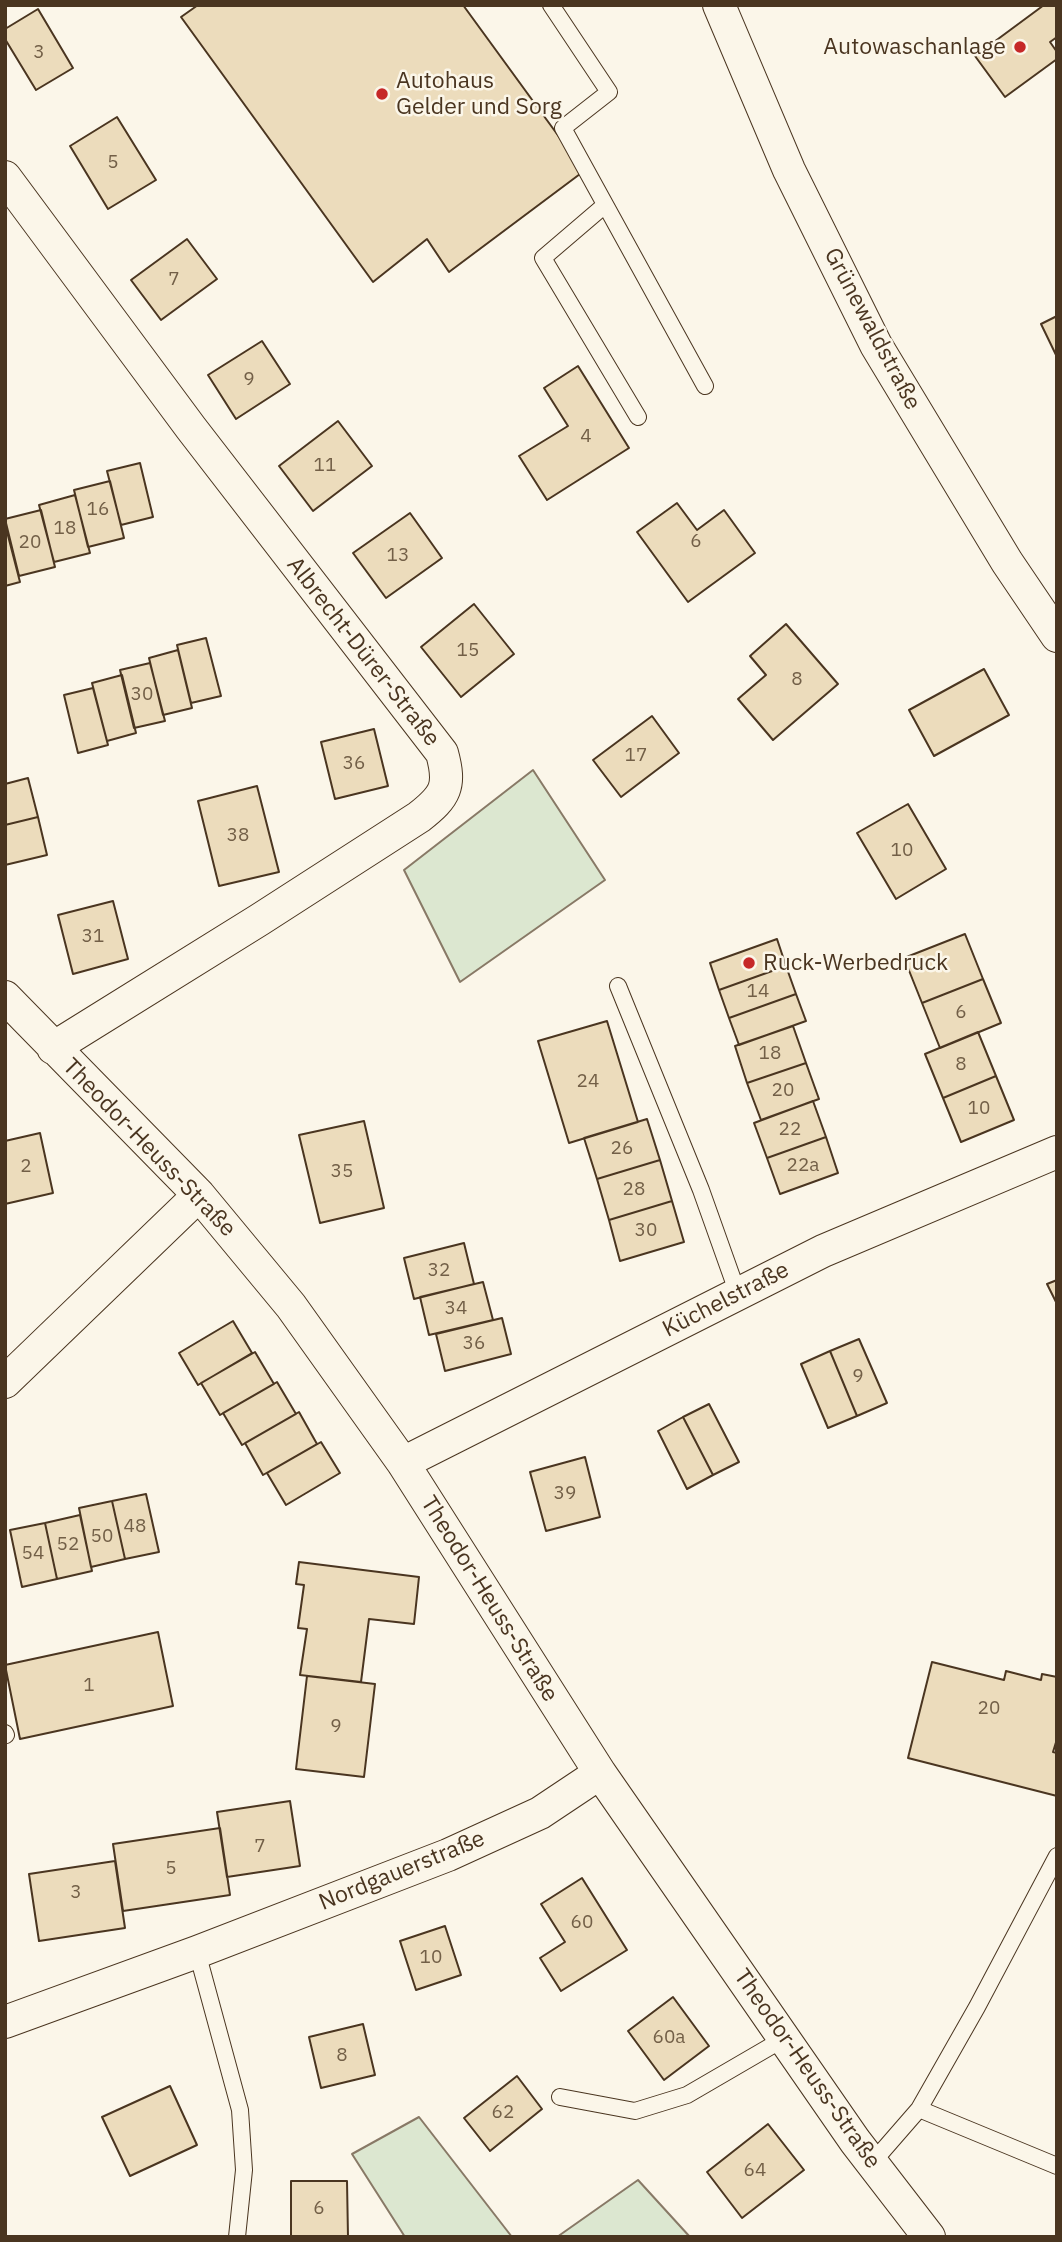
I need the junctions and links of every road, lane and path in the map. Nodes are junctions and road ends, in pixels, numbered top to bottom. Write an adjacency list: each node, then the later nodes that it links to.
1 (551, 5): 4 (lane)
2 (719, 5): 7 (street, Grünewaldstraße)
3 (5, 177): 10 (street, Albrecht-Dürer-Straße)
4 (605, 205): 5 (lane); 6 (lane)
5 (705, 386)
6 (638, 417)
7 (1057, 636)
8 (618, 986): 13 (lane)
9 (5, 997): 10 (street, Theodor-Heuss-Straße)
10 (53, 1048): 12 (street, Theodor-Heuss-Straße)
11 (1057, 1152): 13 (street, Küchelstraße)
12 (199, 1195): 14 (street); 15 (street, Theodor-Heuss-Straße)
13 (738, 1294): 15 (street, Küchelstraße)
14 (5, 1382)
15 (403, 1463): 16 (street, Theodor-Heuss-Straße)
16 (600, 1773): 18 (street, Nordgauerstraße); 20 (street, Theodor-Heuss-Straße)
17 (1057, 1856): 22 (lane)
18 (197, 1952): 19 (street, Nordgauerstraße); 25 (lane)
19 (5, 2022)
20 (785, 2038): 21 (lane); 23 (street, Theodor-Heuss-Straße)
21 (560, 2097)
22 (919, 2109): 23 (lane); 24 (lane)
23 (872, 2162): 26 (street, Theodor-Heuss-Straße)
24 (1057, 2166)
25 (237, 2237)
26 (929, 2237)

